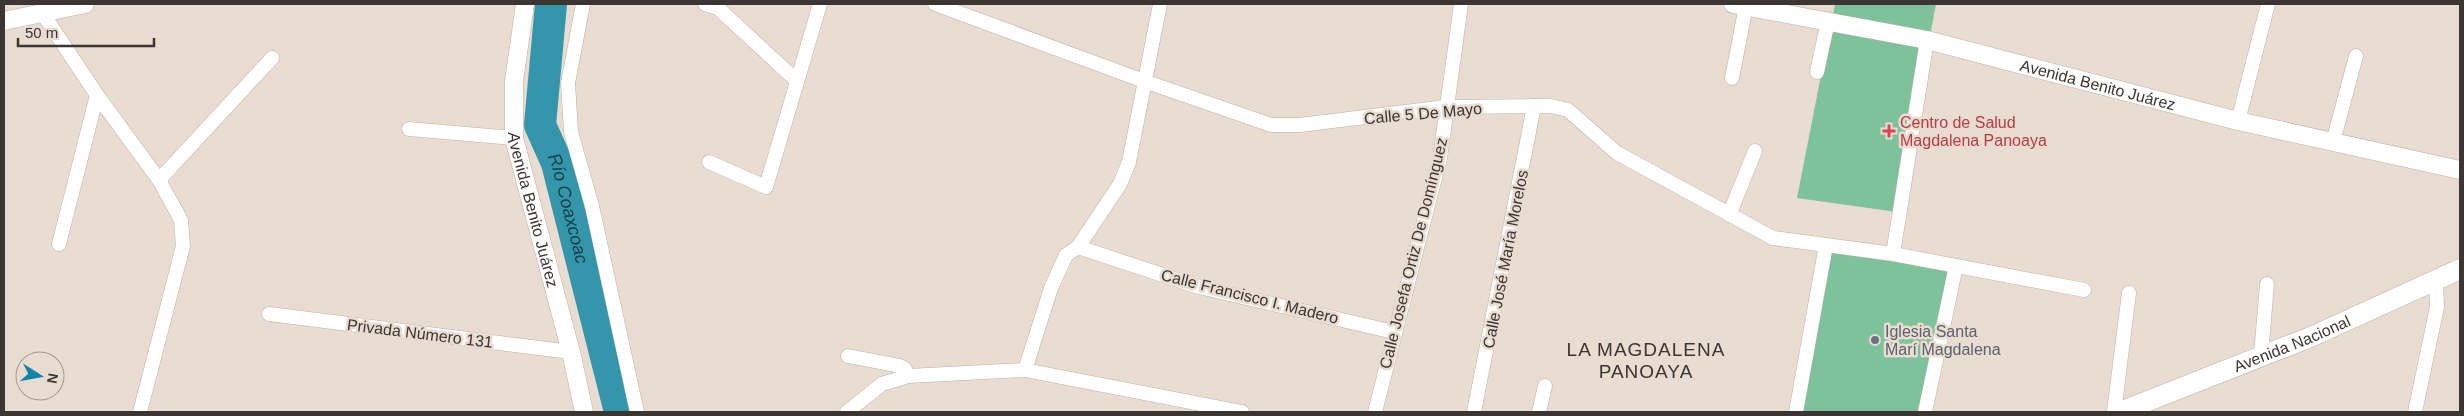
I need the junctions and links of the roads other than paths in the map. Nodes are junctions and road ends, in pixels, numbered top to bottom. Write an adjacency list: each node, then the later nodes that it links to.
1 (85, 4): 11 (street)
2 (524, 4): 26 (street, Avenida Benito Juárez)
3 (583, 4): 53 (street)
4 (820, 4): 19 (street)
5 (935, 4): 20 (street, Calle 5 De Mayo)
6 (1160, 4): 20 (street)
7 (1461, 4): 23 (street, Calle Josefa Ortiz De Domínguez)
8 (2268, 4): 24 (street)
9 (1740, 5): 13 (street, Avenida Benito Juárez); 18 (street)
10 (712, 6): 19 (street)
11 (43, 14): 12 (street); 21 (street)
12 (4, 21)
13 (1828, 21): 14 (street, Avenida Benito Juárez); 17 (street)
14 (1927, 40): 24 (street, Avenida Benito Juárez); 36 (street)
15 (2356, 56): 27 (street)
16 (272, 58): 31 (street)
17 (1817, 72)
18 (1732, 78)
19 (797, 81): 29 (street)
20 (1144, 82): 23 (street, Calle 5 De Mayo); 35 (street)
21 (97, 95): 31 (street); 33 (street)
22 (1534, 106): 23 (street, Calle 5 De Mayo); 32 (street, Calle 5 De Mayo); 57 (street, Calle José María Morelos)
23 (1446, 107): 44 (street, Calle Josefa Ortiz De Domínguez)
24 (2238, 121): 27 (street, Avenida Benito Juárez)
25 (409, 129): 26 (street)
26 (514, 138): 45 (street, Avenida Benito Juárez)
27 (2333, 142): 30 (street, Avenida Benito Juárez)
28 (1755, 151): 32 (street)
29 (709, 162)
30 (2460, 170)
31 (160, 180): 51 (street)
32 (1729, 215): 34 (street, Calle 5 De Mayo)
33 (59, 244)
34 (1826, 245): 36 (street, Calle 5 De Mayo); 59 (street)
35 (1078, 247): 44 (street, Calle Francisco I. Madero); 48 (street)
36 (1893, 254): 37 (street, Calle 5 De Mayo)
37 (1956, 266): 41 (street, Calle 5 De Mayo); 60 (street)
38 (2460, 269): 39 (main road, Avenida Nacional)
39 (2436, 280): 46 (main road, Avenida Nacional); 63 (street)
40 (2266, 284): 46 (street)
41 (2084, 290)
42 (2129, 293): 61 (street)
43 (269, 314): 45 (street, Privada Número 131)
44 (1394, 332): 56 (street, Calle Josefa Ortiz De Domínguez)
45 (571, 352): 52 (street, Avenida Benito Juárez)
46 (2261, 355): 62 (main road, Avenida Nacional)
47 (848, 356): 49 (street)
48 (1026, 370): 49 (street); 55 (street)
49 (908, 376): 54 (street)
50 (1545, 386): 58 (street)
51 (140, 412)
52 (584, 412)
53 (637, 412)
54 (847, 412)
55 (1242, 412)
56 (1375, 412)
57 (1474, 412)
58 (1540, 412)
59 (1796, 412)
60 (1925, 412)
61 (2114, 412)
62 (2120, 412)
63 (2415, 412)

